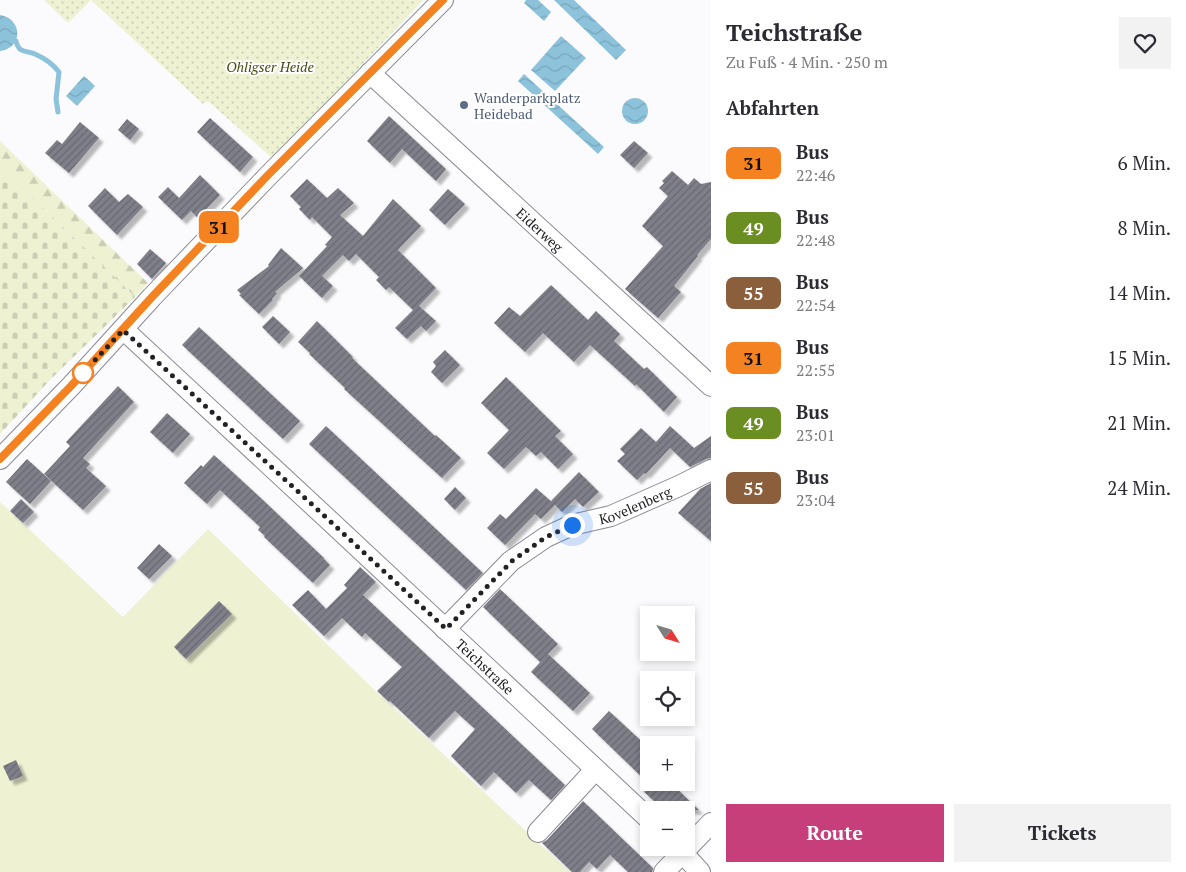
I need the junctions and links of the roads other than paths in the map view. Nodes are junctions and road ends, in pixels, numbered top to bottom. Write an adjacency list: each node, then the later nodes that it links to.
1 (443, 0): 2 (street)
2 (370, 73): 3 (street); 4 (street, Eiderweg)
3 (123, 330): 5 (street); 7 (street, Teichstraße)
4 (711, 386)
5 (0, 459)
6 (711, 470): 7 (street, Kovelenberg)
7 (446, 629): 8 (street, Teichstraße)
8 (601, 774): 9 (street, Teichstraße); 11 (street); 12 (street)
9 (640, 811)
10 (711, 823): 13 (street)
11 (561, 827)
12 (538, 832)
13 (695, 837)
14 (676, 856): 16 (street)
15 (686, 856): 17 (street)
16 (664, 872)
17 (700, 872)

